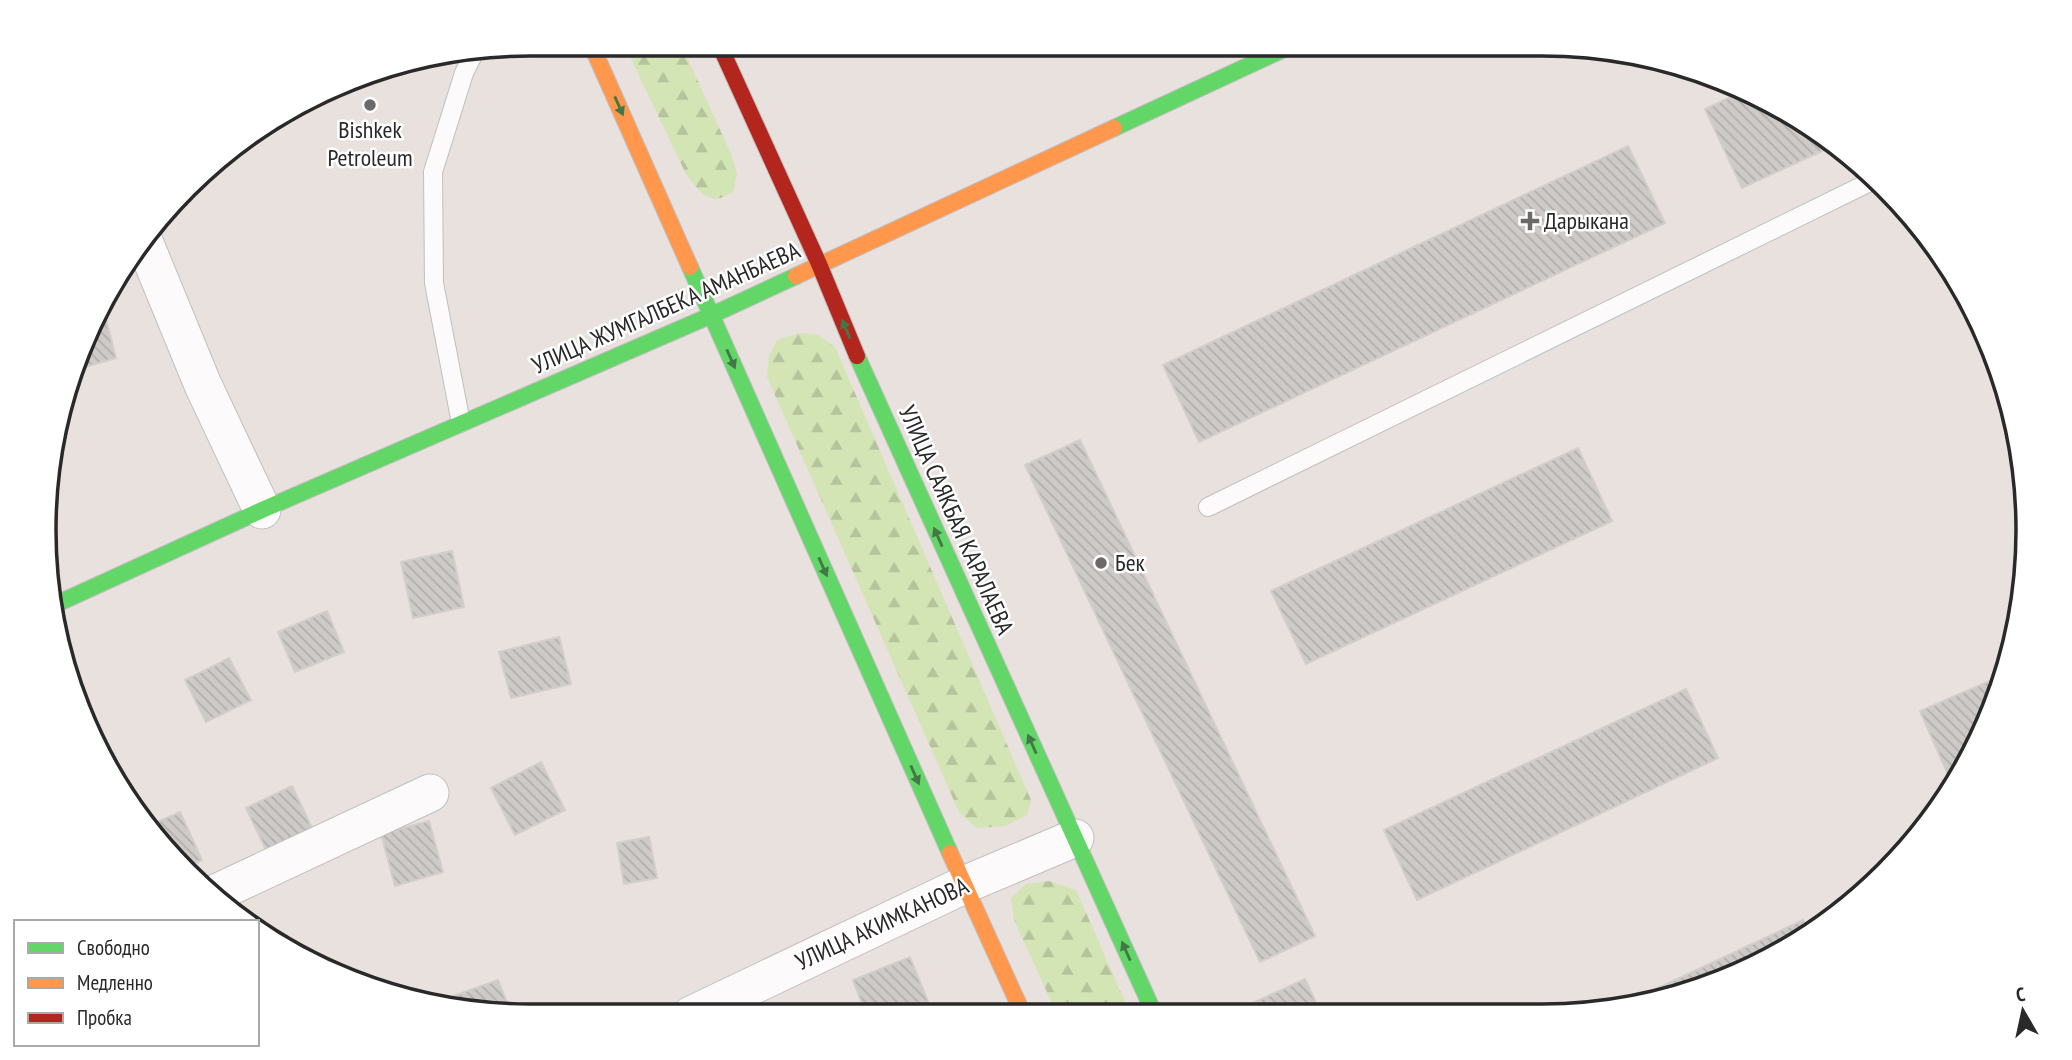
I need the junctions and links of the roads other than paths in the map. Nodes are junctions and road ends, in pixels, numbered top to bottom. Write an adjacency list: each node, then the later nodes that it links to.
1 (596, 56): 8 (street, one-way to 8)
2 (724, 56): 7 (street, УЛИЦА САЯКБАЯ КАРАЛАЕВА)
3 (1269, 56): 7 (street, УЛИЦА ЖУМГАЛБЕКА АМАНБАЕВА)
4 (471, 60): 9 (lane)
5 (1866, 184): 10 (lane)
6 (148, 250): 11 (street)
7 (819, 264): 8 (street, УЛИЦА ЖУМГАЛБЕКА АМАНБАЕВА); 14 (street, УЛИЦА САЯКБАЯ КАРАЛАЕВА, one-way to 7)
8 (712, 314): 9 (street, УЛИЦА ЖУМГАЛБЕКА АМАНБАЕВА); 15 (street, one-way to 15)
9 (461, 423): 11 (street, УЛИЦА ЖУМГАЛБЕКА АМАНБАЕВА)
10 (1208, 507)
11 (262, 510): 12 (street, УЛИЦА ЖУМГАЛБЕКА АМАНБАЕВА)
12 (62, 602)
13 (429, 793): 16 (street)
14 (1075, 838): 15 (street, УЛИЦА АКИМКАНОВА); 19 (street, УЛИЦА САЯКБАЯ КАРАЛАЕВА, one-way to 14)
15 (964, 885): 17 (street, УЛИЦА АКИМКАНОВА); 18 (street)
16 (222, 890)
17 (714, 1004)
18 (1018, 1004)
19 (1150, 1004)

